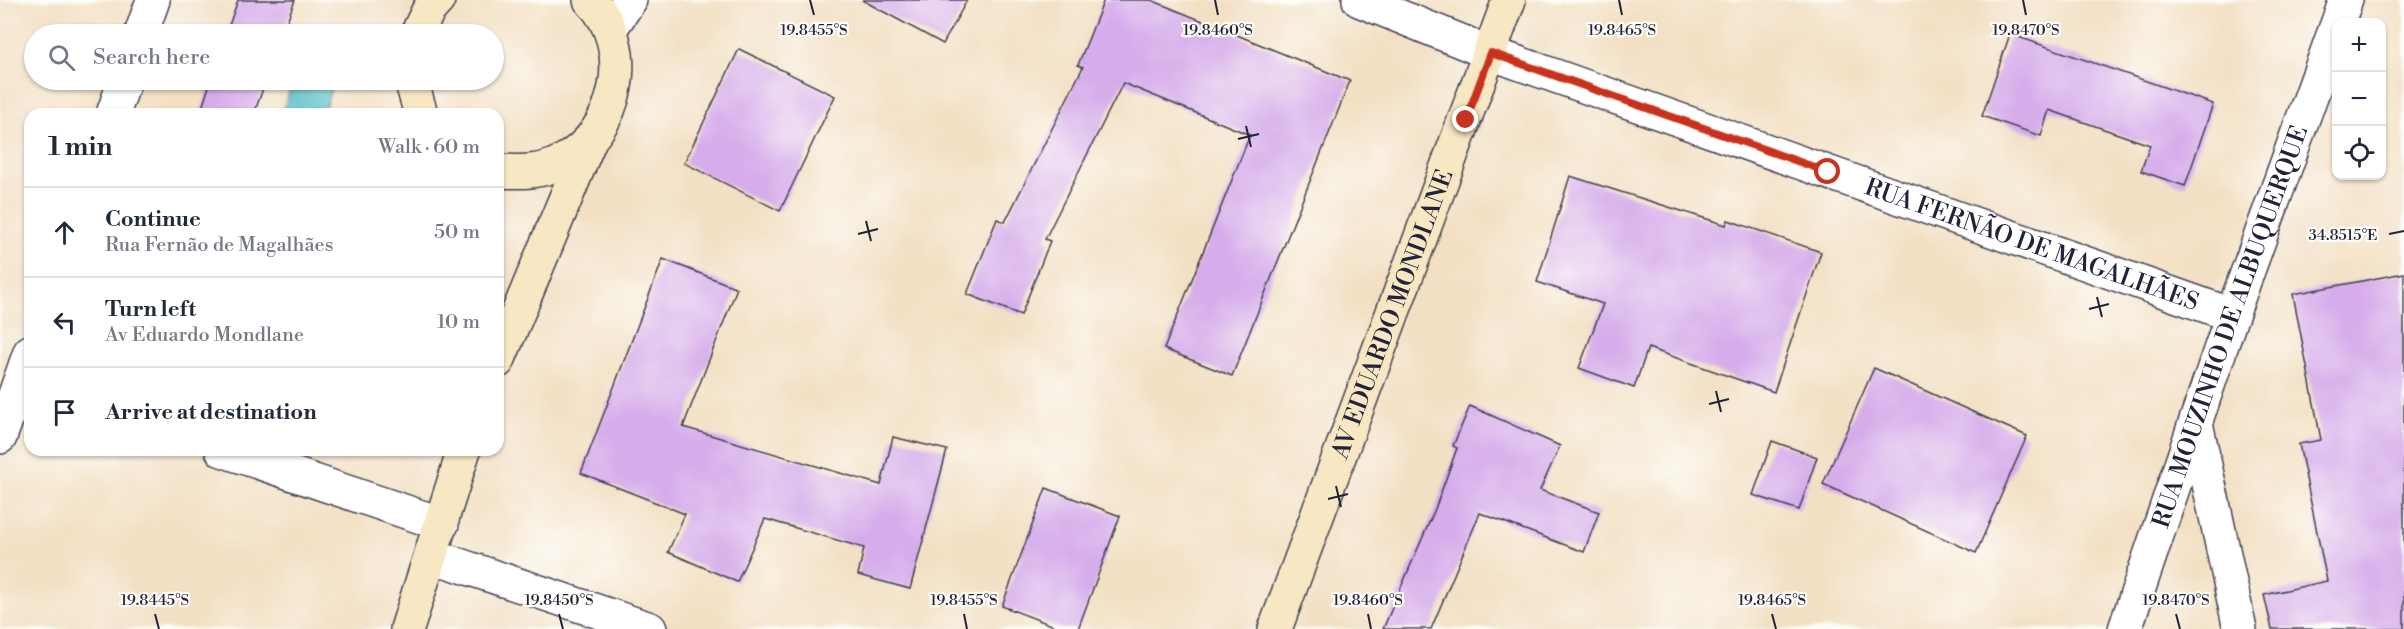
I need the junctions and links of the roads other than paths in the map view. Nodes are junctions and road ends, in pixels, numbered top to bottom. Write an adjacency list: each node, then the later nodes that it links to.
1 (153, 0): 10 (street)
2 (404, 0): 11 (street)
3 (438, 0): 12 (street)
4 (590, 0): 13 (street)
5 (630, 0): 13 (street)
6 (1359, 0): 15 (street, RUA FERNÃO DE MAGALHÃES)
7 (1509, 0): 15 (street, AV EDUARDO MONDLANE)
8 (2346, 0): 9 (street)
9 (2339, 18)
10 (145, 24)
11 (410, 24)
12 (422, 24)
13 (610, 29): 20 (street)
14 (2332, 41): 22 (street, RUA MOUZINHO DE ALBUQUERQUE)
15 (1491, 53): 22 (street, RUA FERNÃO DE MAGALHÃES); 33 (street, AV EDUARDO MONDLANE)
16 (121, 90): 18 (street)
17 (414, 90): 19 (street)
18 (115, 108)
19 (419, 108)
20 (589, 142): 21 (street); 23 (street)
21 (504, 171)
22 (2232, 315): 25 (street, RUA MOUZINHO DE ALBUQUERQUE)
23 (504, 347)
24 (24, 380): 26 (street)
25 (2196, 421): 34 (street, RUA MOUZINHO DE ALBUQUERQUE); 35 (street)
26 (0, 435)
27 (240, 456): 29 (street)
28 (462, 456): 29 (street)
29 (442, 524): 30 (street)
30 (432, 556): 31 (street); 32 (street)
31 (407, 629)
32 (650, 629)
33 (1275, 629)
34 (2125, 629)
35 (2240, 629)

